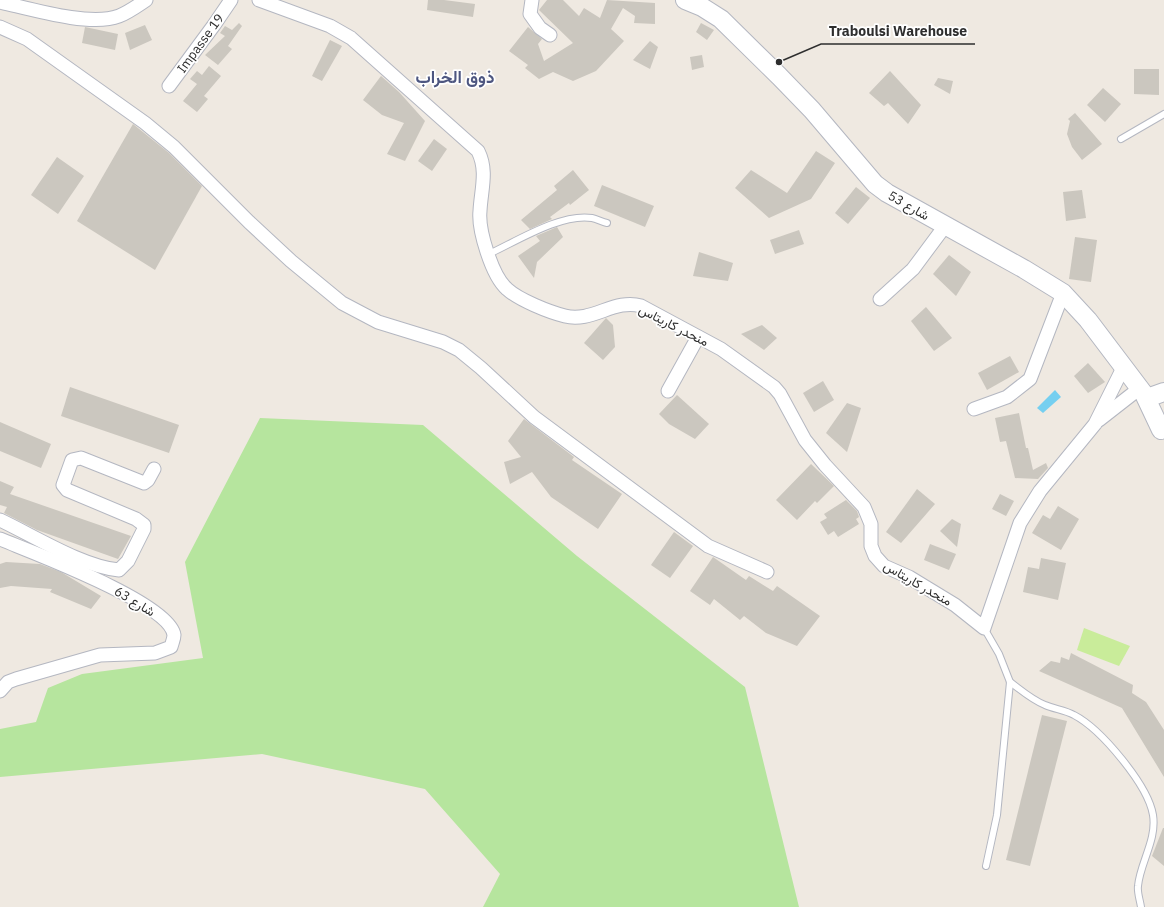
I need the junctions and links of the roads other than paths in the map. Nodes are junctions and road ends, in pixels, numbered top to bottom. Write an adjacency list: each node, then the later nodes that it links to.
1 (146, 0): 6 (street)
2 (231, 0): 9 (street, Impasse 19)
3 (259, 0): 14 (street, منحدر كاريتاس)
4 (532, 0): 8 (street)
5 (685, 0): 13 (street, شارع 53)
6 (0, 2)
7 (0, 27): 28 (street)
8 (550, 35)
9 (169, 86)
10 (1164, 114): 11 (lane)
11 (1122, 139)
12 (607, 223): 14 (lane)
13 (946, 226): 15 (street, شارع 53); 16 (street)
14 (489, 254): 17 (street, منحدر كاريتاس)
15 (1063, 293): 18 (street, شارع 53); 21 (street)
16 (880, 299)
17 (698, 337): 19 (street); 29 (street, منحدر كاريتاس)
18 (1123, 368): 20 (street, شارع 53); 23 (street)
19 (668, 391)
20 (1150, 393): 22 (street); 23 (street); 24 (street)
21 (974, 408)
22 (1164, 408)
23 (1095, 424): 29 (street)
24 (1163, 431)
25 (154, 469): 26 (street)
26 (0, 520)
27 (1, 541): 31 (street, شارع 63)
28 (767, 572)
29 (984, 628): 30 (lane)
30 (1010, 682): 32 (lane); 33 (lane)
31 (0, 691)
32 (986, 866)
33 (1141, 907)

